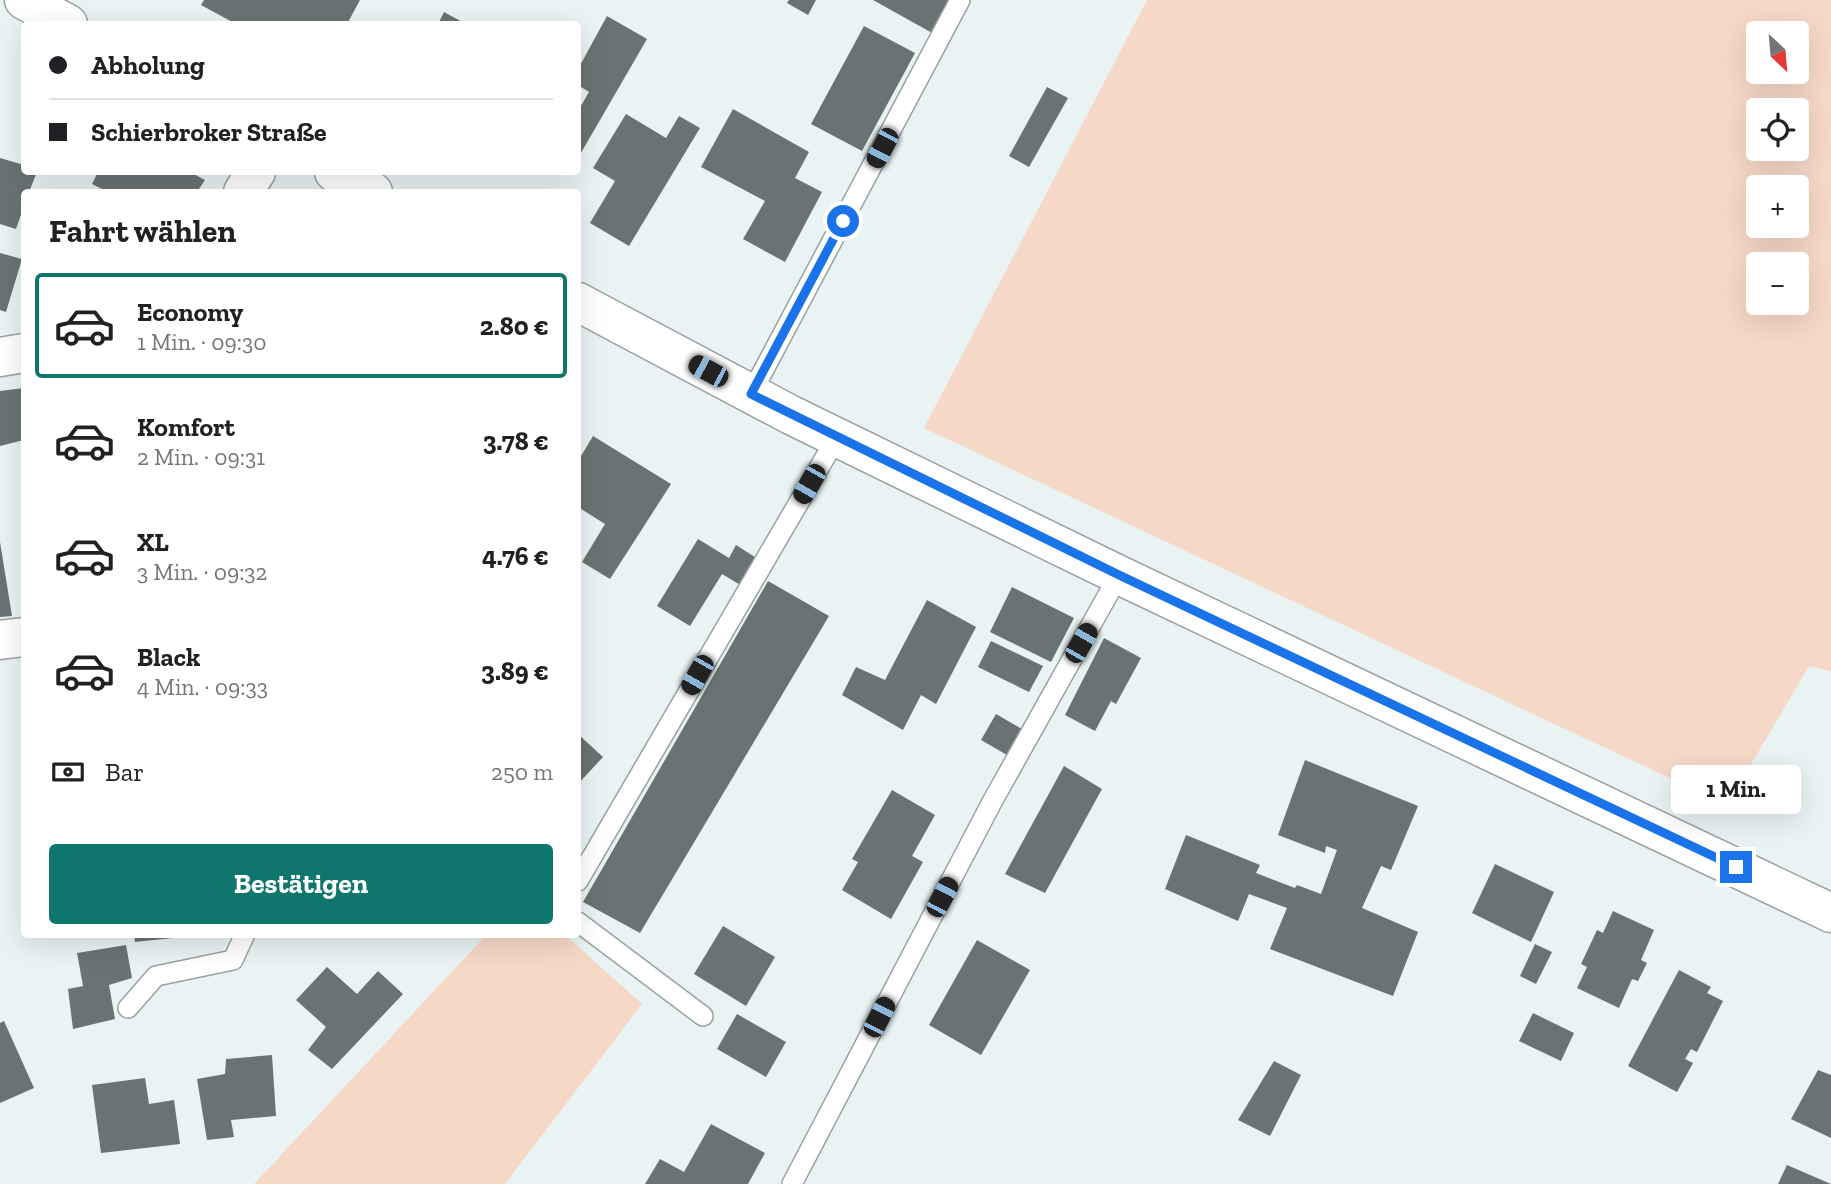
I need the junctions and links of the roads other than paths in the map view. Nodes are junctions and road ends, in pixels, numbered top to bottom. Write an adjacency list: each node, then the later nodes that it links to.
1 (24, 0): 3 (main road)
2 (960, 0): 9 (lane)
3 (62, 21)
4 (340, 175): 5 (main road)
5 (367, 189)
6 (581, 304): 9 (main road)
7 (21, 354): 8 (main road)
8 (0, 357)
9 (751, 394): 10 (main road)
10 (837, 437): 11 (main road); 14 (lane)
11 (1119, 575): 15 (main road); 20 (lane)
12 (21, 637): 13 (main road)
13 (0, 640)
14 (581, 876)
15 (1831, 912)
16 (581, 924): 19 (lane)
17 (243, 938): 18 (lane)
18 (128, 1008)
19 (703, 1016)
20 (792, 1184)

